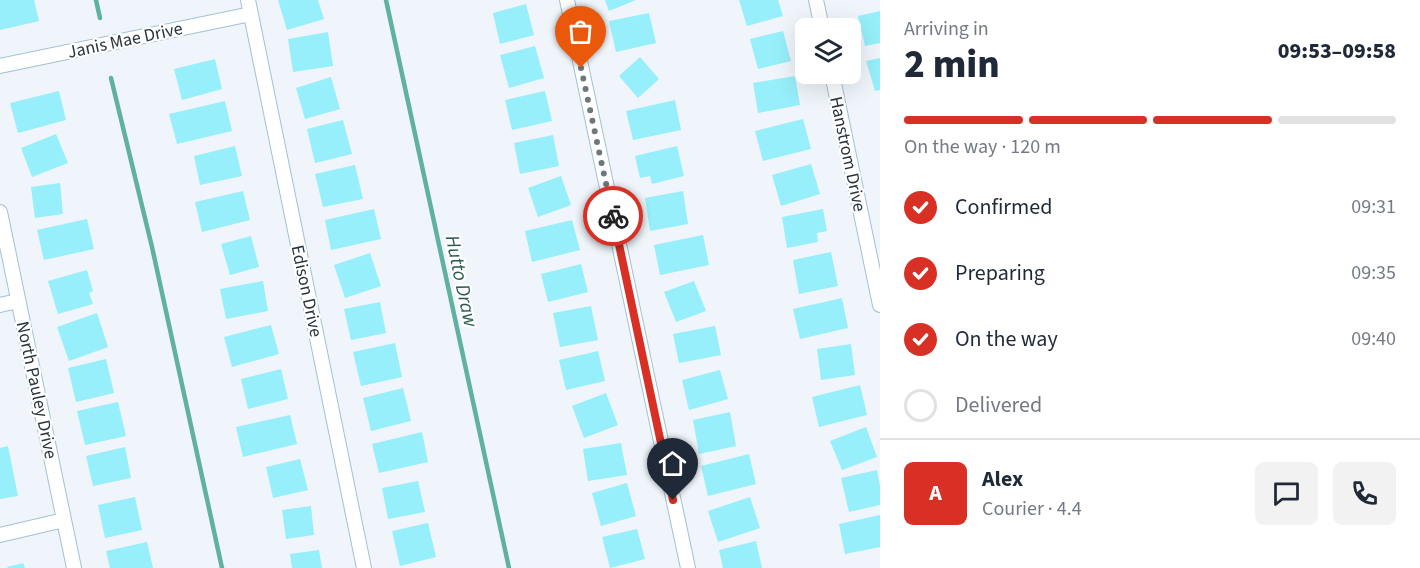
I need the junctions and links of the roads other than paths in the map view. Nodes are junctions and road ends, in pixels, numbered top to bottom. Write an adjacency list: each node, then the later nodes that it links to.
1 (567, 0): 15 (street)
2 (816, 0): 4 (street)
3 (249, 7): 5 (street, Janis Mae Drive); 14 (street, Edison Drive)
4 (820, 18)
5 (0, 66)
6 (834, 84): 10 (street, Hanstrom Drive)
7 (0, 212): 8 (street, North Pauley Drive)
8 (18, 301): 9 (street); 11 (street, North Pauley Drive)
9 (0, 305)
10 (880, 305)
11 (64, 520): 12 (street); 13 (street, North Pauley Drive)
12 (0, 535)
13 (74, 568)
14 (364, 568)
15 (688, 568)

